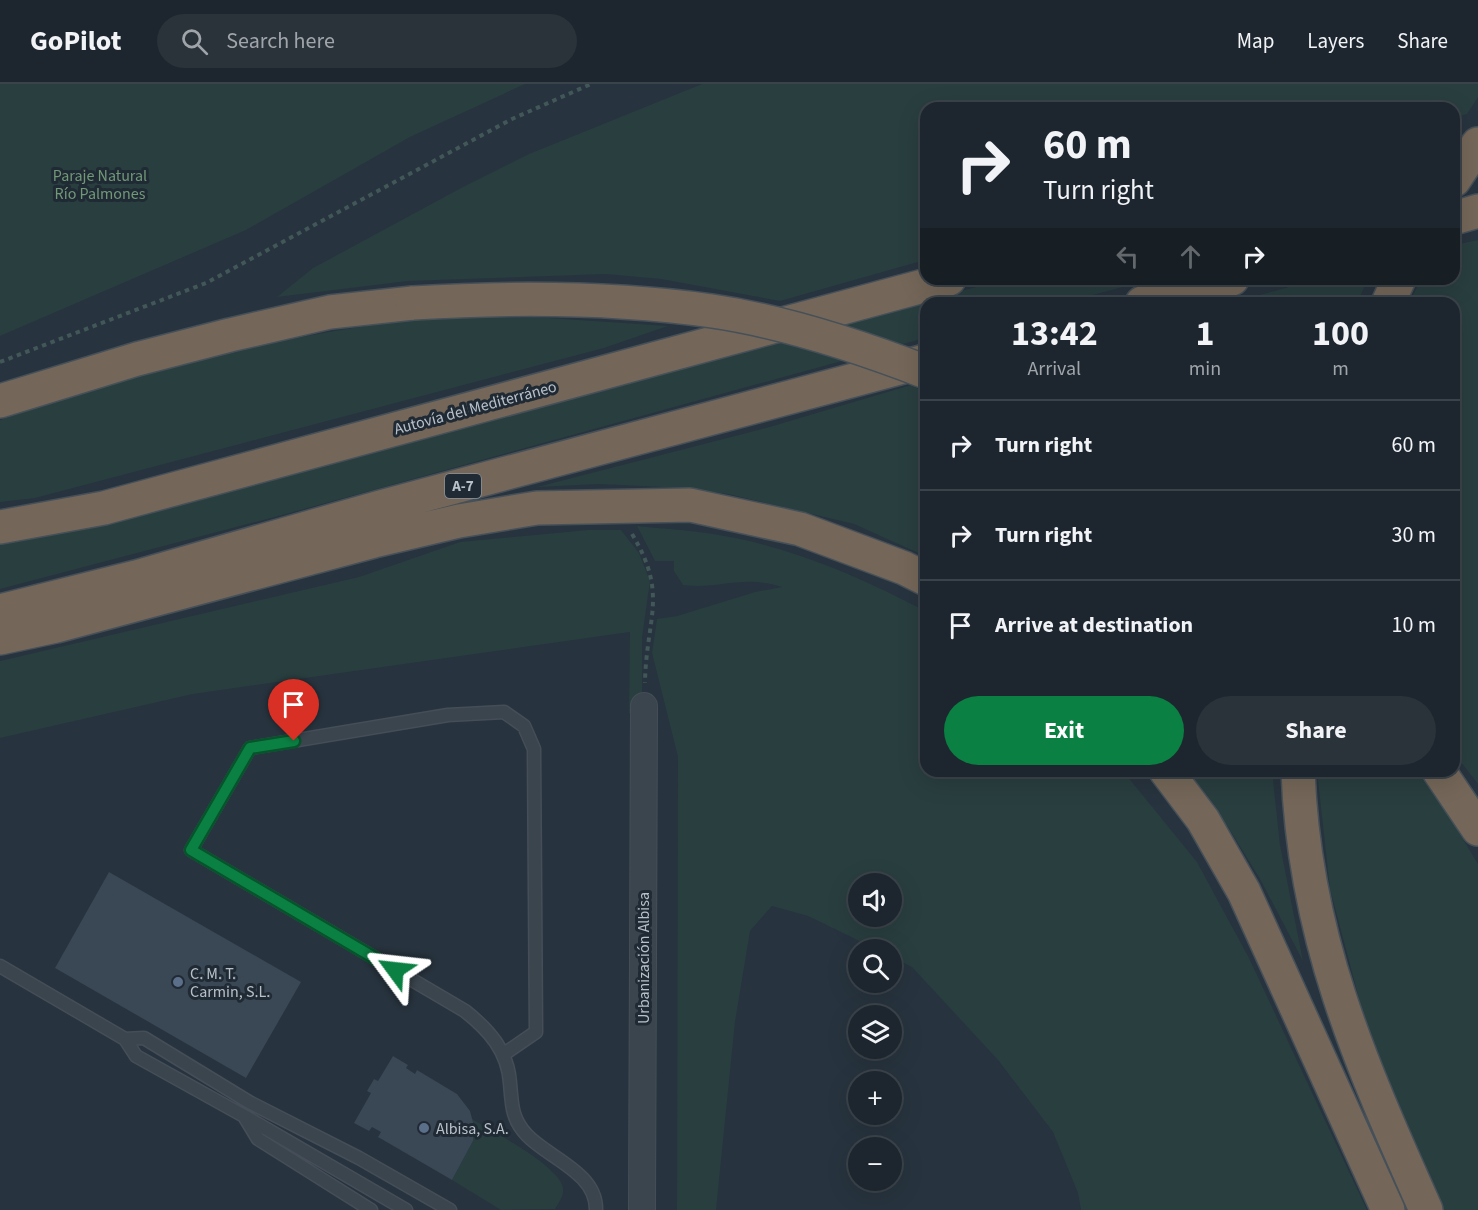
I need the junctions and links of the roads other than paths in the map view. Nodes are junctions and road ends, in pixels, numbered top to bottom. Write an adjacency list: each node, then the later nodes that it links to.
1 (1478, 136): 2 (highway)
2 (1460, 141)
3 (1478, 144): 4 (highway)
4 (1460, 171)
5 (1478, 211): 6 (highway)
6 (1460, 216)
7 (927, 285): 13 (highway, Autovía del Mediterráneo)
8 (1210, 285): 9 (highway)
9 (1164, 297)
10 (920, 363): 15 (highway, A-7)
11 (920, 370): 12 (highway, bridge)
12 (0, 401)
13 (0, 527)
14 (920, 576): 16 (highway)
15 (0, 611)
16 (0, 638)
17 (644, 706): 30 (street, Urbanización Albisa)
18 (1171, 777): 31 (highway)
19 (1299, 777): 32 (highway)
20 (1443, 777): 21 (highway)
21 (1478, 829)
22 (0, 966): 23 (lane)
23 (125, 1039): 25 (lane); 28 (lane)
24 (504, 1054): 24 (lane); 29 (lane)
25 (244, 1116): 26 (lane); 27 (lane)
26 (371, 1210)
27 (406, 1210)
28 (450, 1210)
29 (596, 1210)
30 (642, 1210)
31 (1388, 1210)
32 (1426, 1210)

